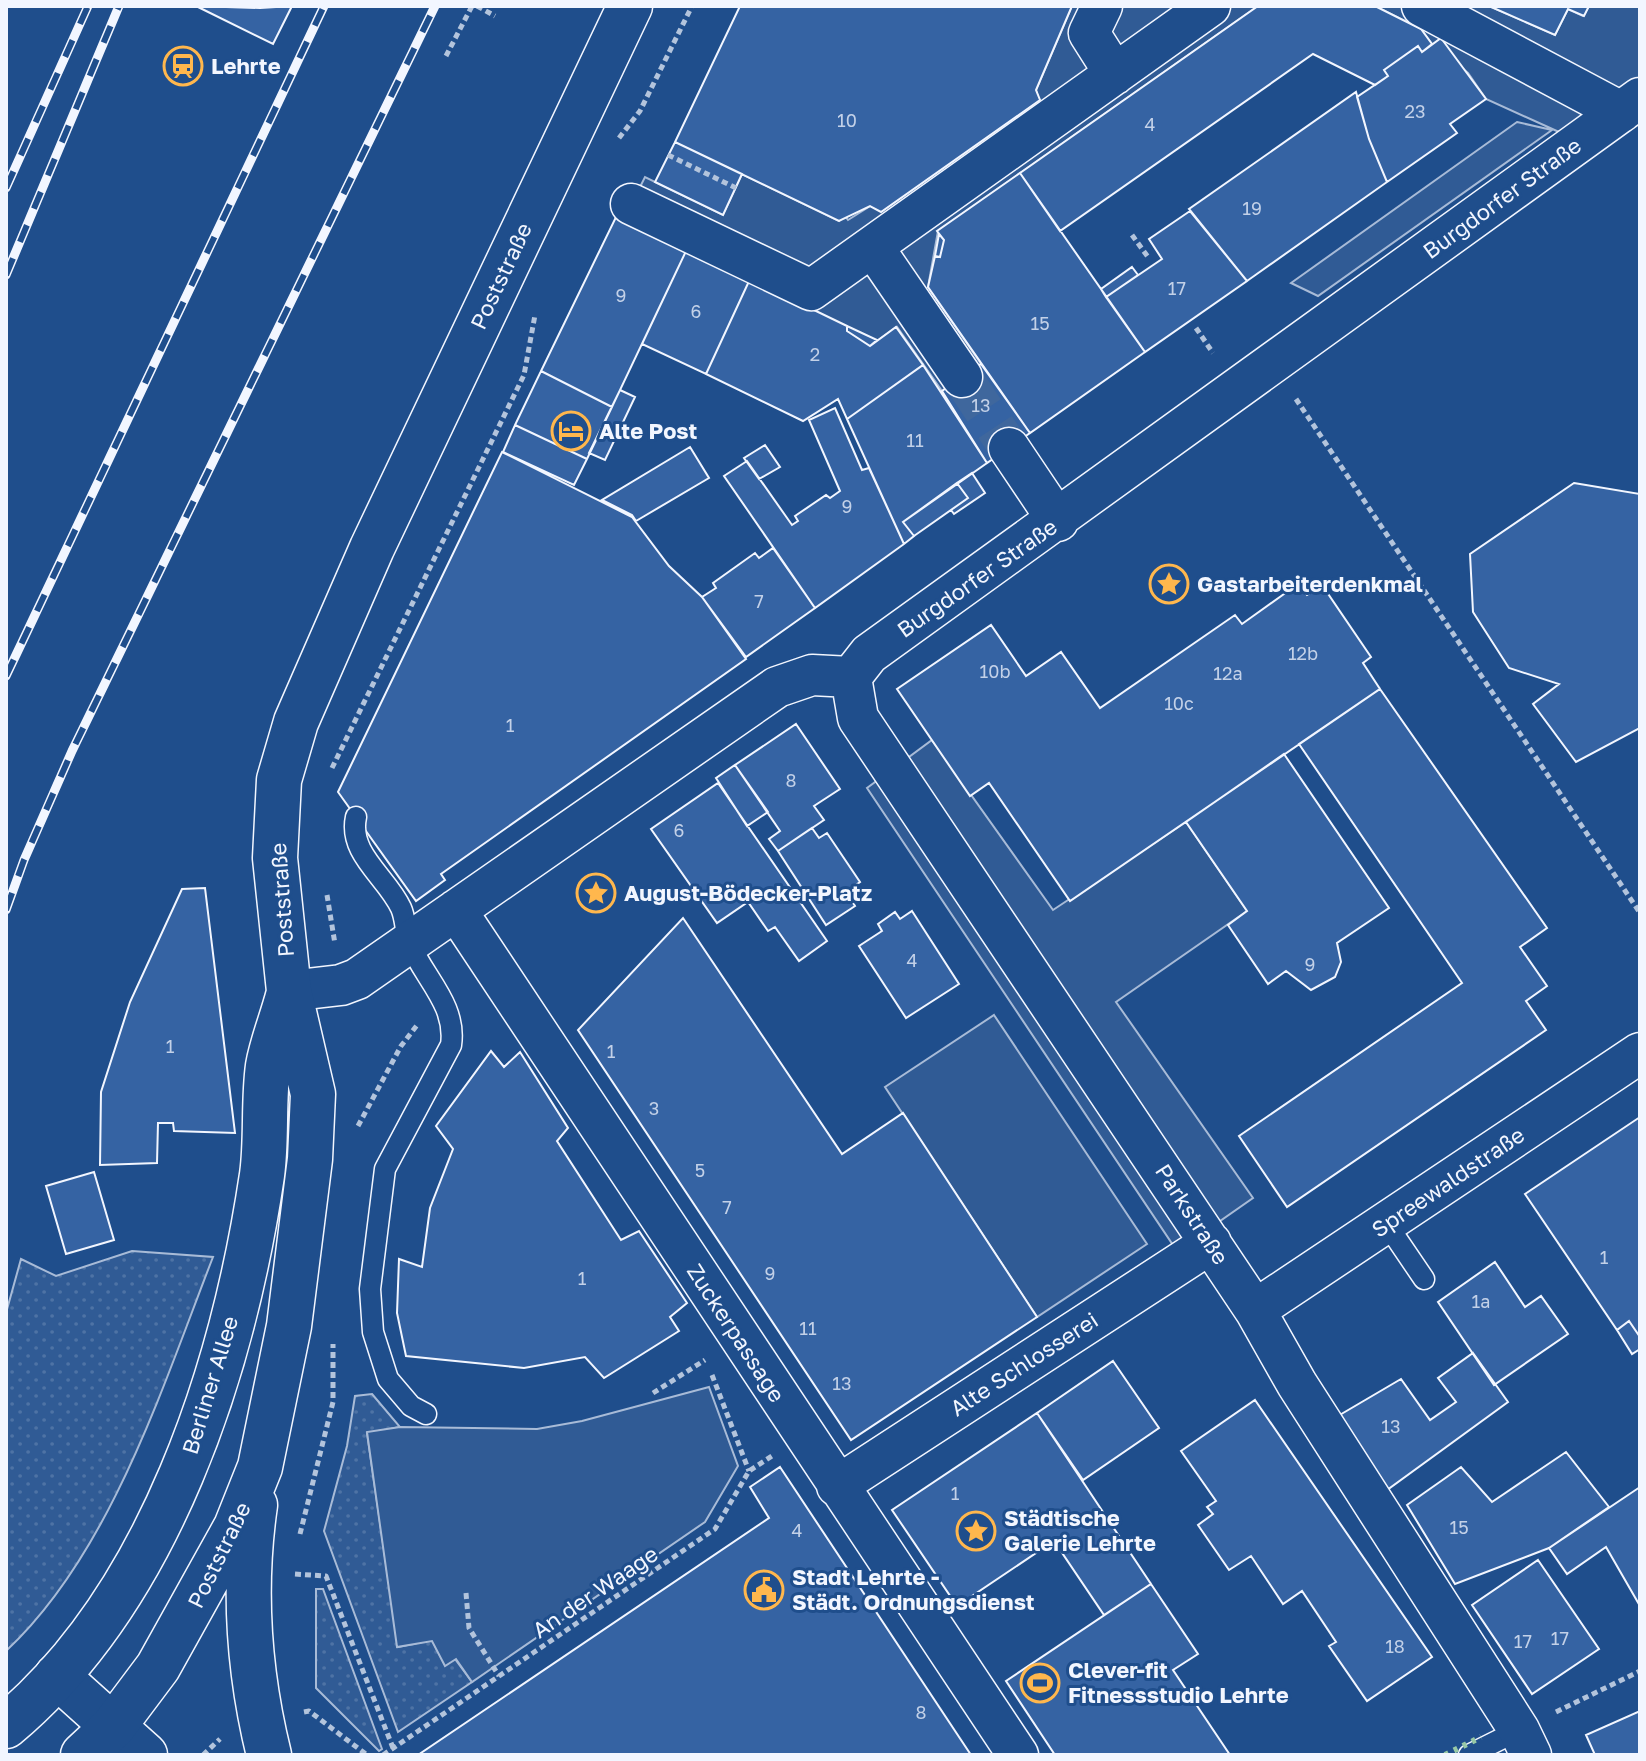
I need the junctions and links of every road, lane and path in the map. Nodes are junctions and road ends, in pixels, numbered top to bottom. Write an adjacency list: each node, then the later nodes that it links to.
1 (475, 6): 7 (path); 8 (path)
2 (630, 6): 31 (main road, Poststraße)
3 (692, 6): 11 (path)
4 (1102, 6): 9 (street)
5 (1210, 6): 9 (street)
6 (1422, 6): 10 (street)
7 (495, 16)
8 (446, 56)
9 (1115, 74): 16 (street)
10 (1630, 105): 19 (street, Burgdorfer Straße)
11 (613, 146)
12 (668, 155): 13 (path)
13 (736, 188)
14 (631, 204): 16 (street)
15 (1132, 235): 17 (path)
16 (873, 247): 20 (street)
17 (1148, 257)
18 (536, 314): 24 (path)
19 (1273, 365): 22 (street, Burgdorfer Straße); 28 (path)
20 (962, 377)
21 (1009, 448): 22 (street)
22 (1058, 521): 23 (street, Burgdorfer Straße)
23 (851, 677): 27 (street); 36 (street, Parkstraße)
24 (326, 781)
25 (356, 817): 29 (lane)
26 (326, 891): 30 (path)
27 (456, 910): 29 (street); 43 (street, Zuckerpassage)
28 (1640, 913)
29 (409, 943): 30 (street); 32 (lane)
30 (341, 985): 31 (street)
31 (289, 991): 44 (main road, Poststraße); 52 (main road, Berliner Allee)
32 (439, 995): 34 (path); 42 (lane)
33 (1640, 1053): 35 (street, Spreewaldstraße)
34 (356, 1130)
35 (1386, 1223): 37 (lane); 38 (street, Spreewaldstraße)
36 (1211, 1243): 38 (street, Parkstraße); 45 (street, Alte Schlosserei)
37 (1424, 1279)
38 (1255, 1310): 56 (street, Parkstraße)
39 (332, 1331): 46 (path)
40 (705, 1359): 41 (path)
41 (653, 1393)
42 (426, 1414)
43 (803, 1436): 45 (street, Zuckerpassage); 53 (path, An der Waage)
44 (260, 1467): 57 (main road, Poststraße); 59 (main road)
45 (837, 1486): 62 (street, Zuckerpassage)
46 (298, 1547)
47 (296, 1560): 48 (path)
48 (295, 1574): 49 (path); 58 (path)
49 (293, 1586)
50 (466, 1593): 53 (path)
51 (1640, 1671): 56 (path)
52 (57, 1676): 55 (main road, Berliner Allee); 57 (main road)
53 (499, 1676): 58 (path, An der Waage)
54 (309, 1711): 60 (path)
55 (6, 1726)
56 (1525, 1742): 63 (lane)
57 (113, 1746)
58 (393, 1748): 61 (path, An der Waage)
59 (269, 1755)
60 (367, 1755)
61 (383, 1755)
62 (1018, 1755)
63 (1469, 1755)

